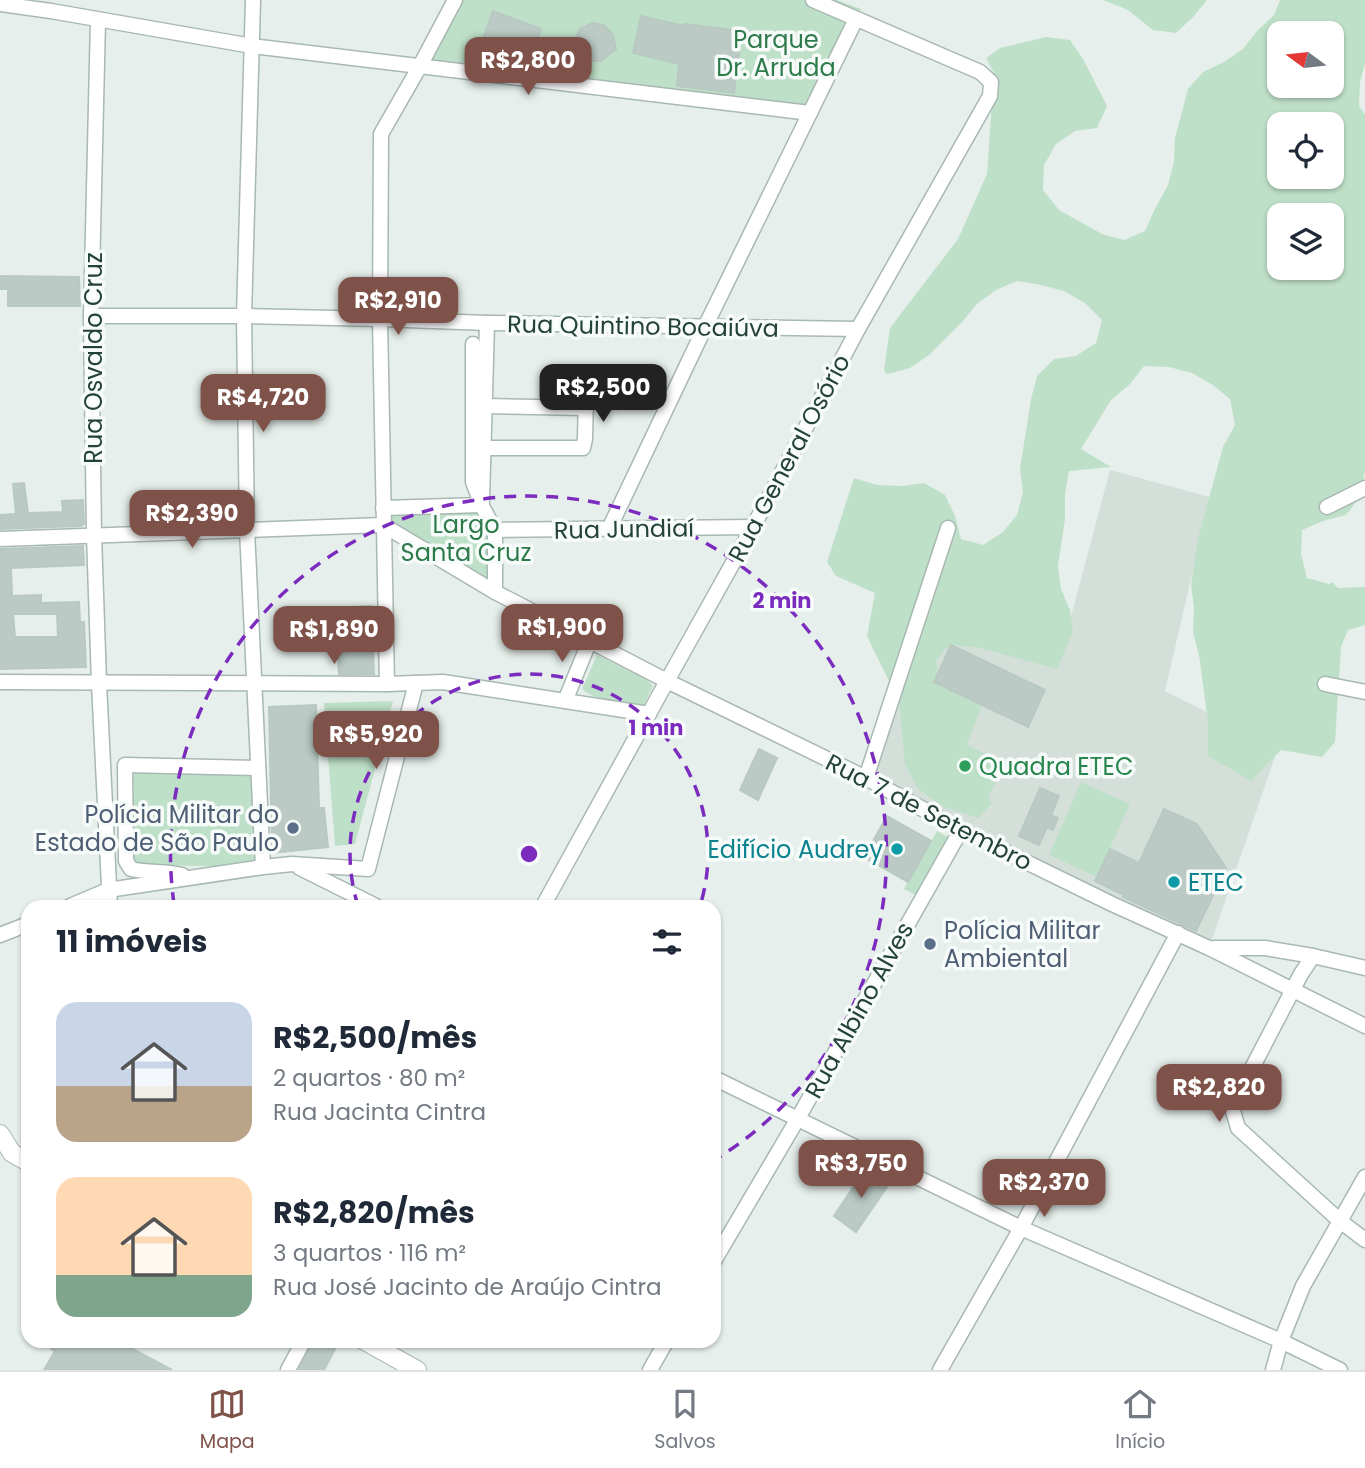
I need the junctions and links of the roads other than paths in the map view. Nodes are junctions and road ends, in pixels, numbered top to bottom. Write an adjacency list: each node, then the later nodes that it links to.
1 (253, 0): 8 (street)
2 (455, 0): 9 (street)
3 (813, 0): 6 (street)
4 (0, 4): 5 (street)
5 (52, 6): 7 (street)
6 (856, 19): 10 (street); 16 (street, Rua General Osório)
7 (97, 20): 8 (street); 11 (street, Rua Osvaldo Cruz)
8 (252, 46): 9 (street); 12 (street)
9 (420, 66): 10 (street); 13 (street)
10 (810, 113): 15 (street)
11 (91, 316): 12 (street, Rua Quintino Bocaiúva); 30 (street, Rua Osvaldo Cruz)
12 (244, 316): 13 (street, Rua Quintino Bocaiúva); 28 (street)
13 (380, 319): 14 (street, Rua Quintino Bocaiúva); 23 (street)
14 (487, 323): 15 (street, Rua Quintino Bocaiúva); 18 (street)
15 (705, 327): 16 (street, Rua Quintino Bocaiúva); 27 (street)
16 (858, 329): 25 (street, Rua General Osório)
17 (473, 344): 21 (street)
18 (485, 406): 19 (street); 19 (street)
19 (484, 448): 21 (street)
20 (1365, 488): 22 (street)
21 (482, 505): 23 (street); 29 (street)
22 (1327, 507)
23 (383, 508): 24 (street)
24 (383, 525): 28 (street); 32 (street); 39 (street)
25 (753, 527): 27 (street, Rua Jundiaí); 34 (street, Rua General Osório)
26 (948, 528): 45 (street)
27 (609, 529): 29 (street, Rua Jundiaí)
28 (247, 530): 30 (street); 37 (street)
29 (495, 530): 32 (street)
30 (94, 535): 31 (street); 36 (street, Rua Osvaldo Cruz)
31 (0, 539)
32 (495, 592): 33 (street, Rua 7 de Setembro)
33 (590, 640): 34 (street, Rua 7 de Setembro); 42 (street)
34 (667, 681): 43 (street, Rua General Osório); 45 (street, Rua 7 de Setembro)
35 (0, 682): 36 (street)
36 (99, 683): 37 (street); 50 (street, Rua Osvaldo Cruz)
37 (253, 683): 39 (street); 44 (street)
38 (416, 683): 39 (street); 42 (street); 47 (street)
39 (387, 684)
40 (1325, 684): 41 (street)
41 (1365, 692)
42 (565, 701): 43 (street)
43 (649, 714): 54 (street, Rua General Osório)
44 (258, 768): 48 (street); 49 (street)
45 (866, 778): 46 (street, Rua 7 de Setembro)
46 (961, 830): 56 (street, Rua 7 de Setembro); 64 (street, Rua Albino Alves)
47 (292, 864): 48 (street); 53 (street)
48 (263, 867): 49 (street)
49 (194, 877): 50 (street)
50 (108, 890): 51 (street); 52 (street, Rua Osvaldo Cruz)
51 (84, 900)
52 (109, 900)
53 (364, 900)
54 (546, 900)
55 (21, 927): 57 (street)
56 (1178, 933): 58 (street, Rua 7 de Setembro); 69 (street)
57 (0, 935)
58 (1209, 948): 59 (street); 61 (street, Rua 7 de Setembro)
59 (1313, 956): 60 (street); 61 (street)
60 (1365, 968)
61 (1292, 990): 62 (street, Rua 7 de Setembro); 68 (street)
62 (1365, 1026)
63 (721, 1081): 64 (street)
64 (797, 1120): 69 (street); 71 (street, Rua Albino Alves)
65 (0, 1134): 66 (street)
66 (21, 1158)
67 (1365, 1177): 68 (street)
68 (1340, 1221): 70 (street); 72 (street)
69 (1021, 1228): 72 (street); 79 (street)
70 (1365, 1240)
71 (721, 1249)
72 (1281, 1341): 80 (street); 81 (street)
73 (300, 1348): 76 (street)
74 (377, 1348): 77 (street)
75 (662, 1348): 78 (street)
76 (288, 1370)
77 (416, 1370)
78 (650, 1370)
79 (940, 1370)
80 (1273, 1370)
81 (1340, 1370)

